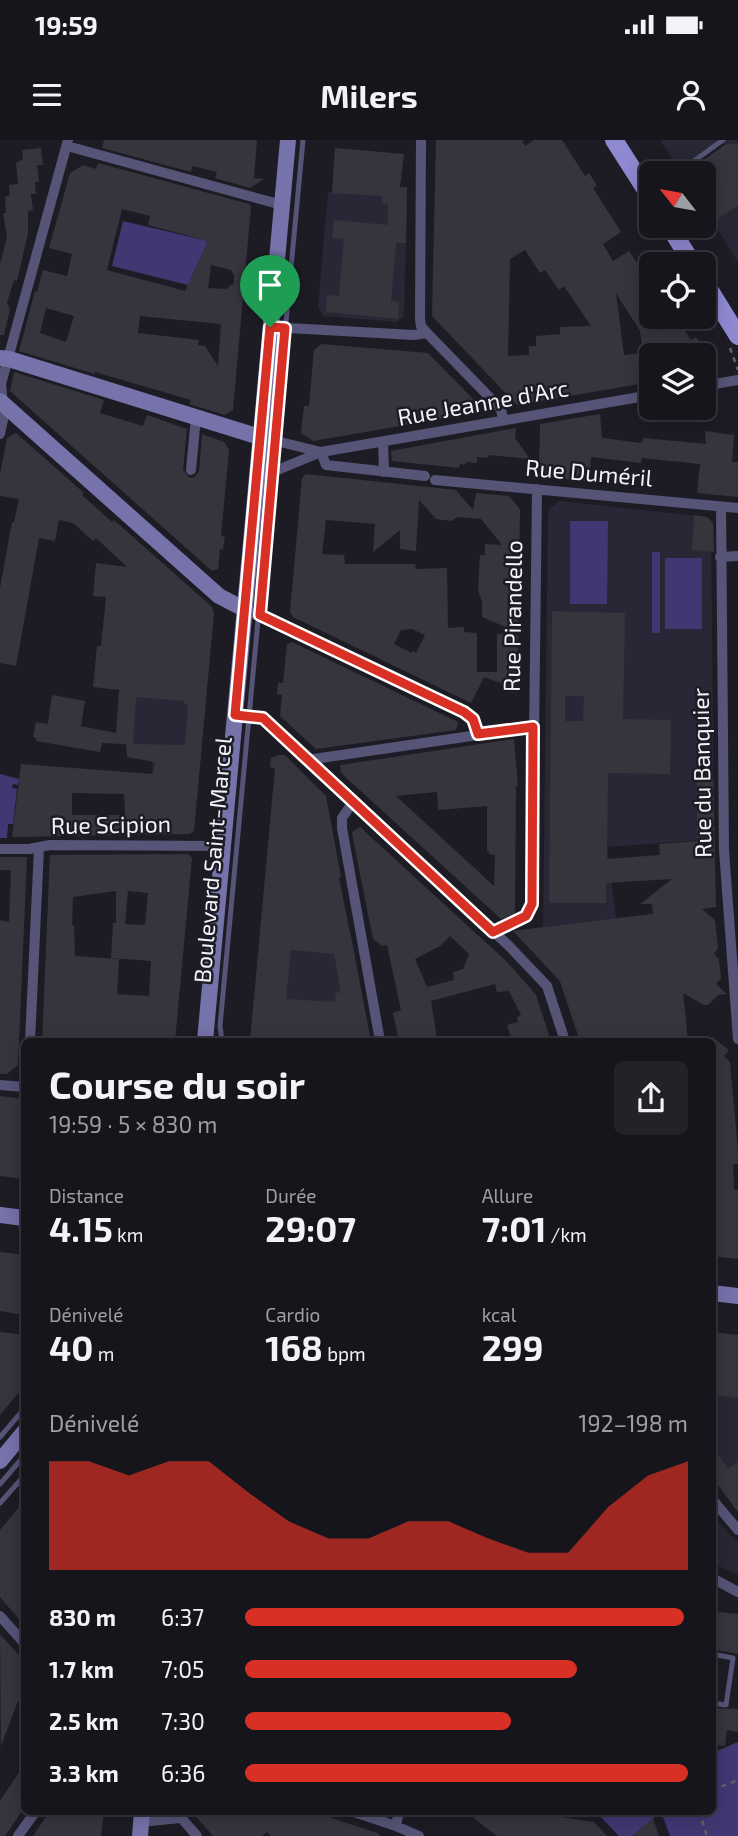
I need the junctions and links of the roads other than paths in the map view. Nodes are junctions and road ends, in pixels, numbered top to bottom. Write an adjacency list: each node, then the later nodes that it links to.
1 (288, 140): 9 (main road, Boulevard Saint-Marcel)
2 (303, 140): 11 (lane, Boulevard Saint-Marcel)
3 (421, 140): 12 (street)
4 (614, 140): 8 (main road)
5 (723, 140): 7 (lane)
6 (67, 143): 9 (street); 14 (street)
7 (694, 161)
8 (639, 179)
9 (282, 205): 11 (main road, Boulevard Saint-Marcel)
10 (716, 300): 13 (main road)
11 (278, 328): 12 (street); 22 (main road, Boulevard Saint-Marcel)
12 (427, 333): 20 (street)
13 (738, 336)
14 (4, 358): 18 (street); 19 (main road)
15 (738, 380): 16 (street)
16 (716, 384)
17 (639, 397): 20 (street, Rue Jeanne d'Arc)
18 (1, 402): 21 (street); 34 (main road)
19 (196, 417): 22 (main road); 25 (street)
20 (503, 420): 23 (street, Rue Jeanne d'Arc)
21 (0, 434)
22 (268, 439): 24 (street, Rue Jeanne d'Arc); 27 (lane, Boulevard Saint-Marcel); 28 (main road, Boulevard Saint-Marcel)
23 (383, 441): 24 (street, Rue Jeanne d'Arc); 26 (street)
24 (321, 452): 26 (street, Rue Duméril); 27 (street, Rue Jeanne d'Arc)
25 (191, 470)
26 (384, 472): 29 (street, Rue Duméril)
27 (272, 474): 28 (street, Rue Jeanne d'Arc); 34 (lane, Boulevard Saint-Marcel)
28 (256, 479): 34 (main road, Boulevard Saint-Marcel)
29 (537, 489): 30 (street, Rue Duméril); 36 (street, Rue Pirandello)
30 (721, 507): 31 (street, Rue Duméril); 33 (street, Rue du Banquier)
31 (738, 508)
32 (738, 556): 33 (street)
33 (720, 557): 44 (street, Rue du Banquier)
34 (252, 612): 35 (main road, Boulevard Saint-Marcel); 37 (street)
35 (242, 716): 38 (street); 40 (main road, Boulevard Saint-Marcel); 49 (lane, Boulevard Saint-Marcel)
36 (533, 727): 37 (street); 45 (street, Rue Pirandello)
37 (478, 734): 38 (street)
38 (307, 760): 39 (street)
39 (353, 802): 45 (street); 50 (street)
40 (223, 846): 41 (street, Rue Scipion); 48 (main road, Boulevard Saint-Marcel)
41 (39, 848): 42 (street, Rue Scipion); 47 (street)
42 (0, 849)
43 (737, 864): 44 (street)
44 (724, 867): 46 (street, Rue du Banquier)
45 (493, 932): 51 (street)
46 (737, 1008): 52 (street, Rue du Banquier)
47 (30, 1038)
48 (205, 1038)
49 (222, 1038)
50 (379, 1038)
51 (564, 1038)
52 (738, 1039)
53 (0, 1085): 54 (street)
54 (21, 1087)
55 (0, 1215): 56 (main road)
56 (21, 1218)
57 (716, 1293): 58 (main road)
58 (738, 1296)
59 (21, 1412): 61 (lane)
60 (21, 1436): 63 (main road)
61 (0, 1437)
62 (21, 1460): 65 (lane)
63 (0, 1461)
64 (21, 1479): 66 (lane)
65 (0, 1484)
66 (0, 1503)
67 (716, 1504): 68 (street)
68 (738, 1530)
69 (716, 1580): 70 (street)
70 (738, 1592)
71 (0, 1616): 72 (street)
72 (21, 1640)
73 (716, 1655): 74 (lane)
74 (729, 1680): 75 (lane); 76 (lane)
75 (738, 1682)
76 (716, 1704)
77 (33, 1815): 84 (street)
78 (174, 1815): 82 (street)
79 (179, 1815): 85 (street)
80 (363, 1815): 83 (street)
81 (399, 1815): 83 (street)
82 (141, 1823)
83 (396, 1826): 86 (street)
84 (18, 1836)
85 (197, 1836)
86 (419, 1836)

